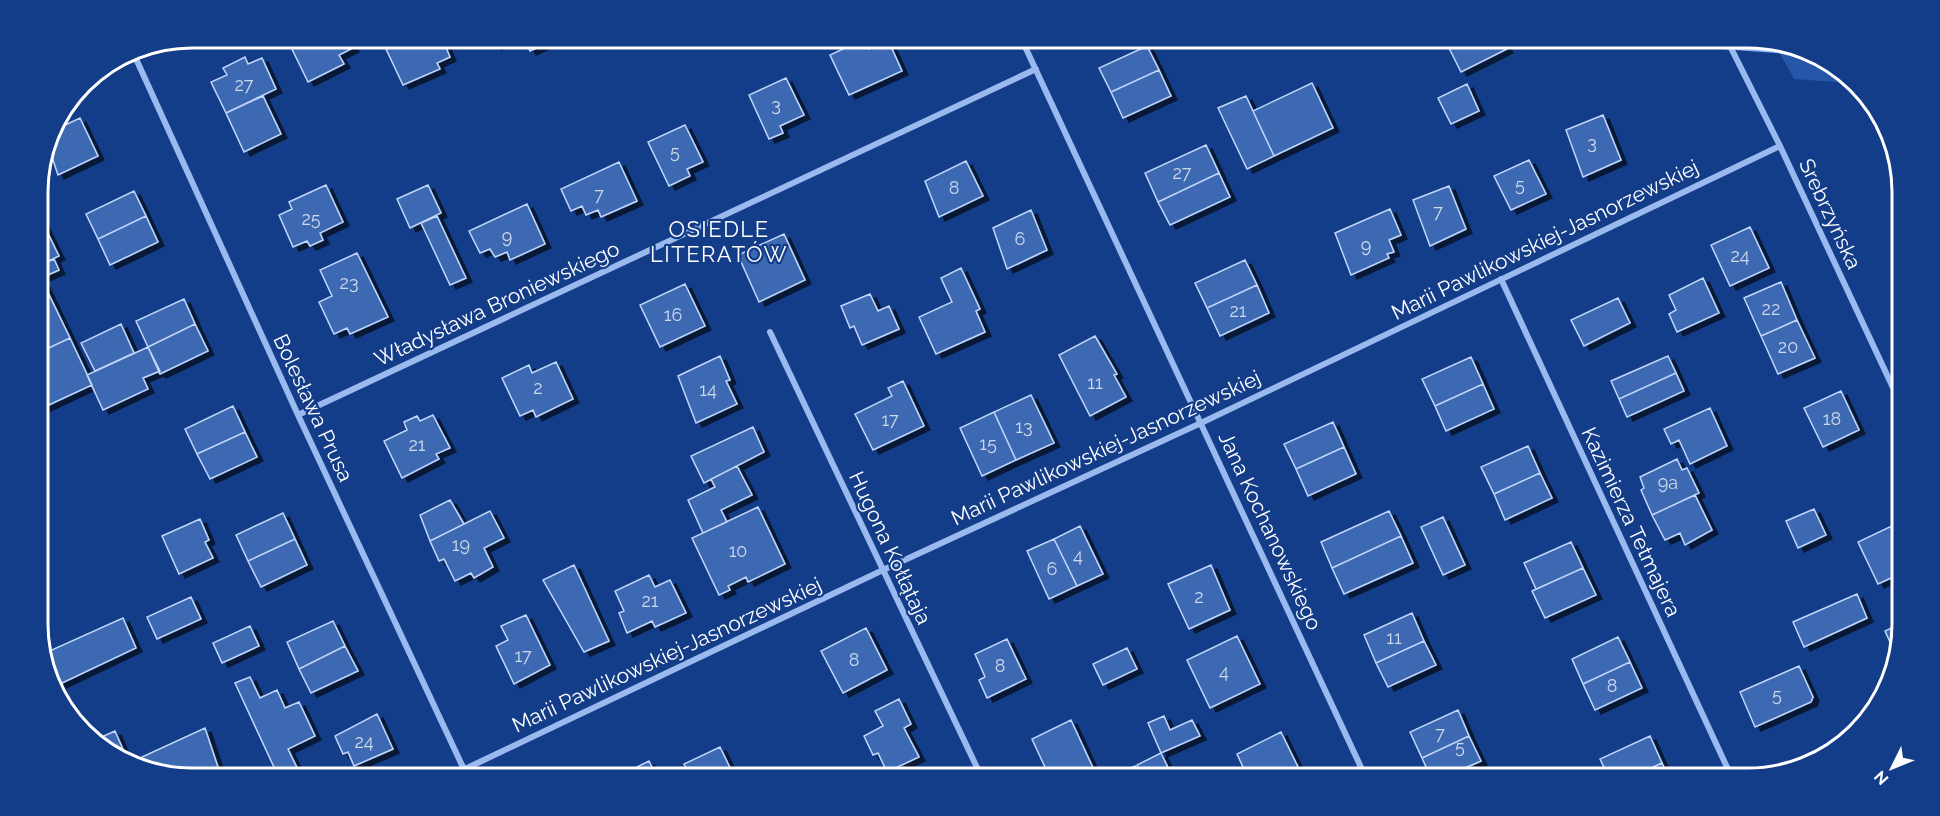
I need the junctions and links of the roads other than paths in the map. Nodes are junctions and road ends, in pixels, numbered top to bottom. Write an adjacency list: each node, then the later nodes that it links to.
1 (1026, 48): 4 (street, Jana Kochanowskiego)
2 (1731, 48): 5 (street, Srebrzyńska)
3 (136, 60): 9 (street, Bolesława Prusa)
4 (1036, 69): 9 (street, Władysława Broniewskiego); 10 (street, Jana Kochanowskiego)
5 (1780, 146): 6 (street, Marii Pawlikowskiej-Jasnorzewskiej); 8 (street, Srebrzyńska)
6 (1501, 279): 10 (street, Marii Pawlikowskiej-Jasnorzewskiej); 16 (street, Kazimierza Tetmajera)
7 (770, 332): 11 (street, Hugona Kołłątaja)
8 (1892, 386)
9 (298, 416): 12 (street, Bolesława Prusa)
10 (1202, 423): 11 (street, Marii Pawlikowskiej-Jasnorzewskiej); 15 (street, Jana Kochanowskiego)
11 (883, 570): 13 (street, Marii Pawlikowskiej-Jasnorzewskiej); 14 (street, Hugona Kołłątaja)
12 (464, 768)
13 (466, 768)
14 (977, 768)
15 (1361, 768)
16 (1727, 768)

